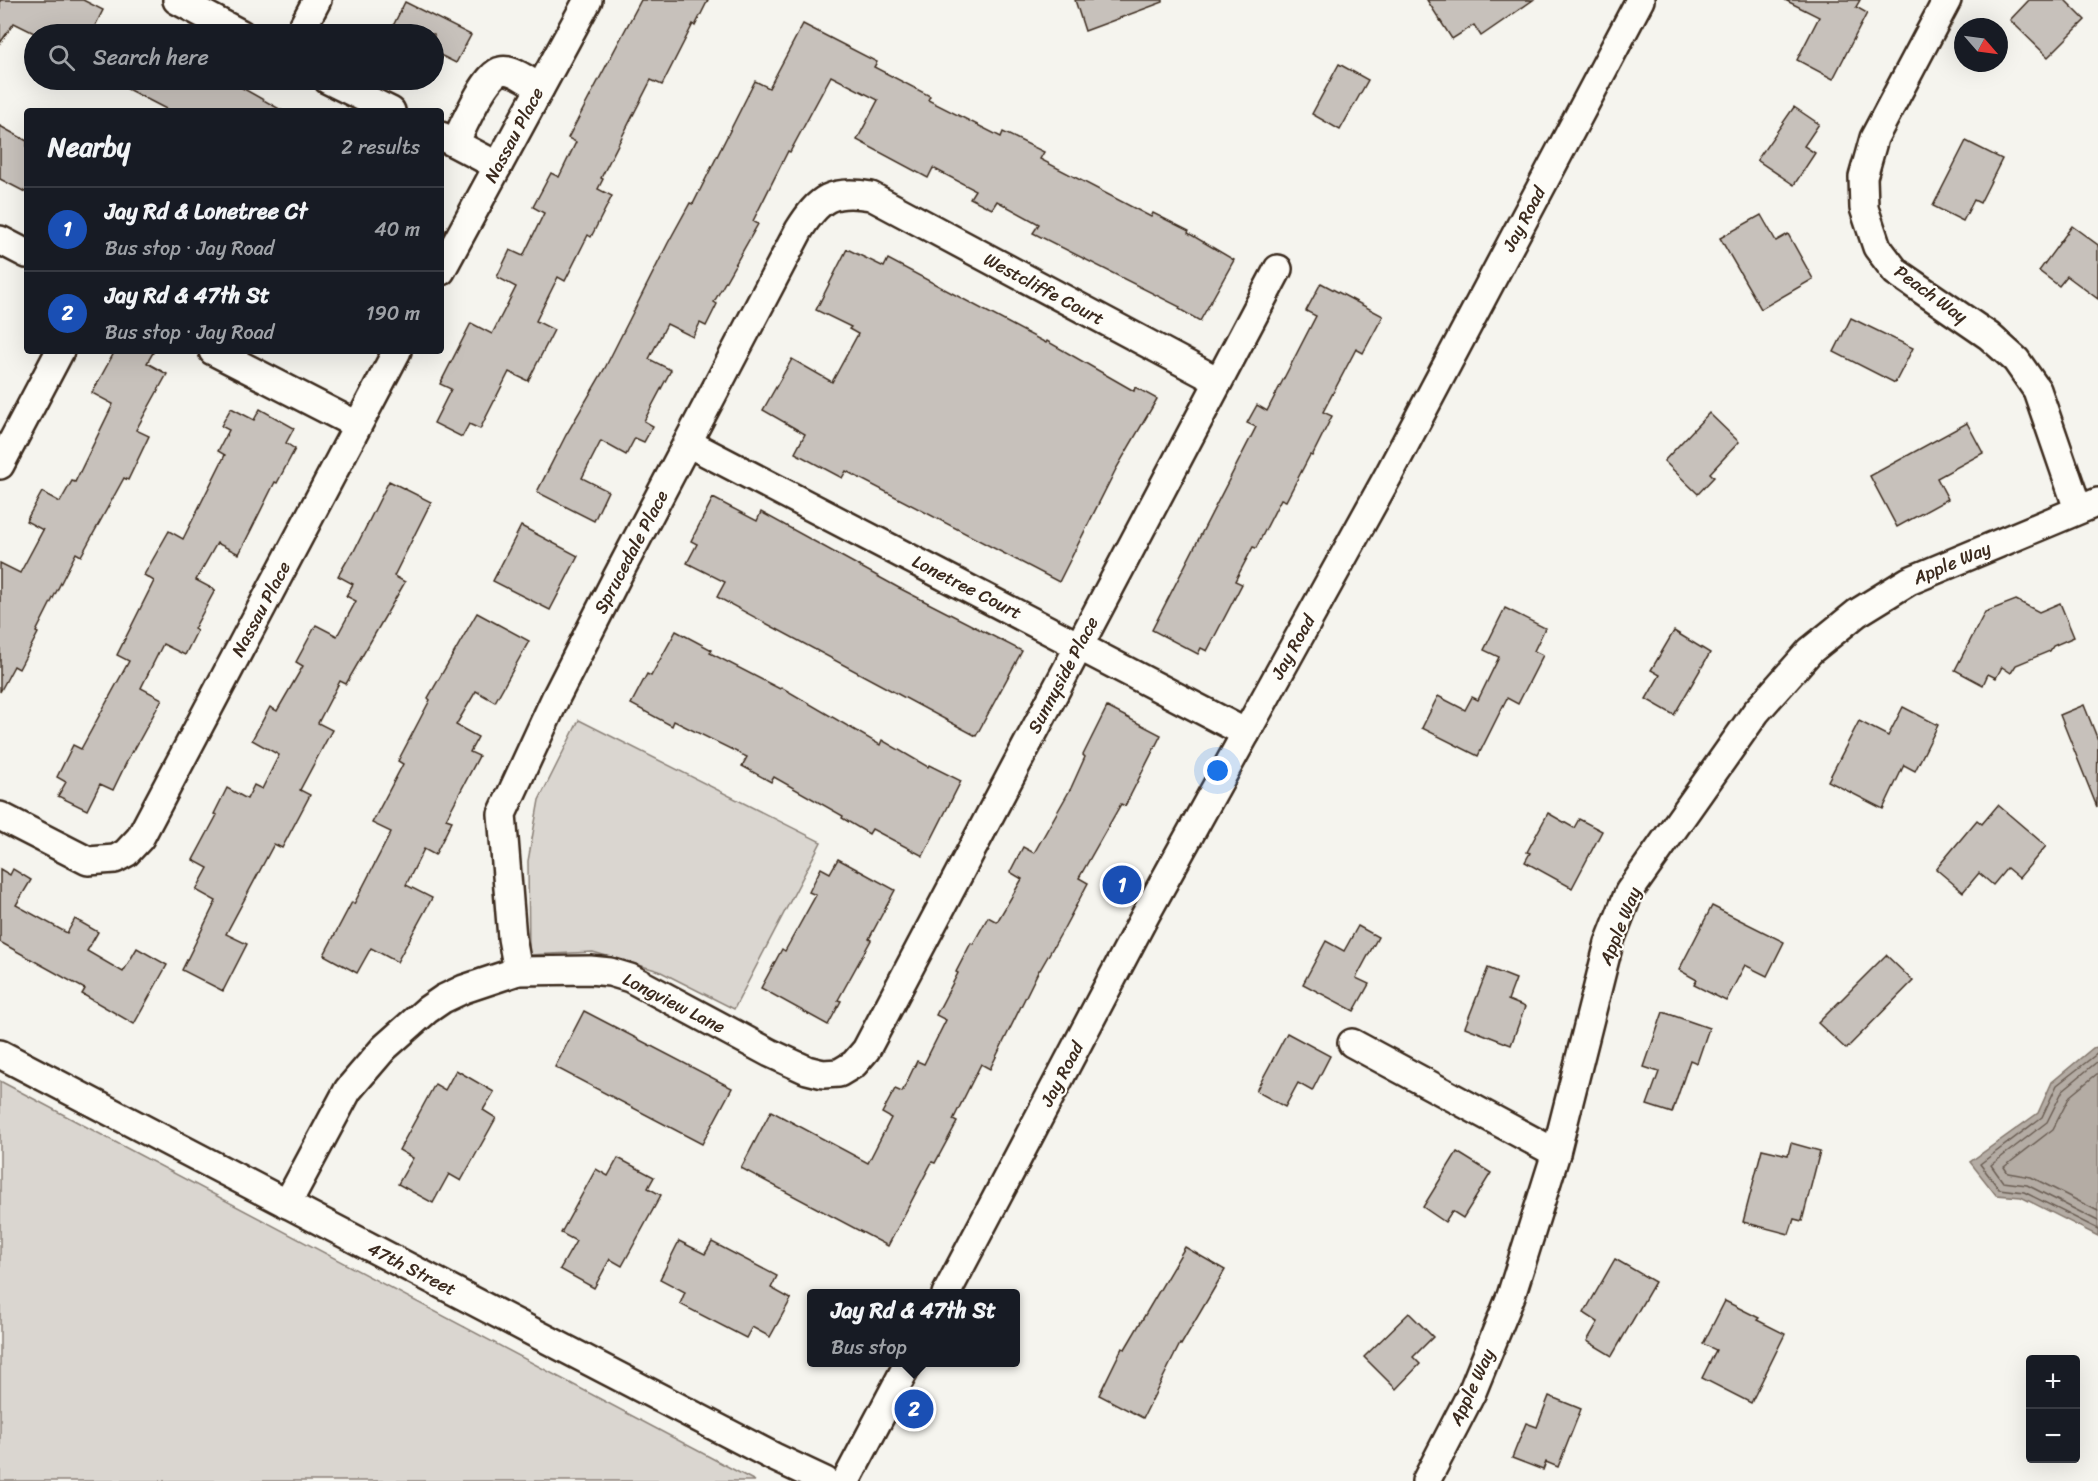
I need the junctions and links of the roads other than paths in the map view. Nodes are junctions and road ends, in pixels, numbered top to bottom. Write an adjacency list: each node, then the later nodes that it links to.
1 (177, 0): 6 (street)
2 (317, 0): 7 (street)
3 (588, 0): 8 (street, Nassau Place)
4 (1640, 0): 27 (street, Jay Road)
5 (1947, 0): 25 (street, Peach Way)
6 (222, 24)
7 (304, 24)
8 (540, 88): 11 (street); 12 (street, Nassau Place)
9 (349, 90): 10 (street)
10 (386, 108)
11 (448, 139): 12 (street)
12 (498, 166): 16 (street, Nassau Place)
13 (870, 196): 21 (street, Westcliffe Court); 23 (street, Sprucedale Place)
14 (0, 240): 15 (street)
15 (24, 252)
16 (444, 265)
17 (1278, 268): 21 (street, Sunnyside Place)
18 (58, 354): 24 (street)
19 (219, 354): 22 (street)
20 (395, 354): 22 (street, Nassau Place)
21 (1218, 381): 26 (street, Sunnyside Place)
22 (357, 425): 28 (street, Nassau Place)
23 (688, 442): 26 (street, Lonetree Court); 29 (street, Sprucedale Place)
24 (0, 465)
25 (2088, 506): 33 (street, Apple Way)
26 (1077, 645): 27 (street, Lonetree Court); 32 (street, Sunnyside Place)
27 (1246, 733): 35 (street, Jay Road)
28 (0, 816)
29 (518, 971): 32 (street, Longview Lane); 34 (street, Longview Lane)
30 (1352, 1043): 33 (street)
31 (0, 1054): 34 (street, 47th Street)
32 (839, 1073)
33 (1556, 1153): 39 (street, Apple Way)
34 (287, 1204): 37 (street, 47th Street)
35 (948, 1289)
36 (906, 1367): 38 (street)
37 (825, 1481)
38 (846, 1481)
39 (1426, 1481)

